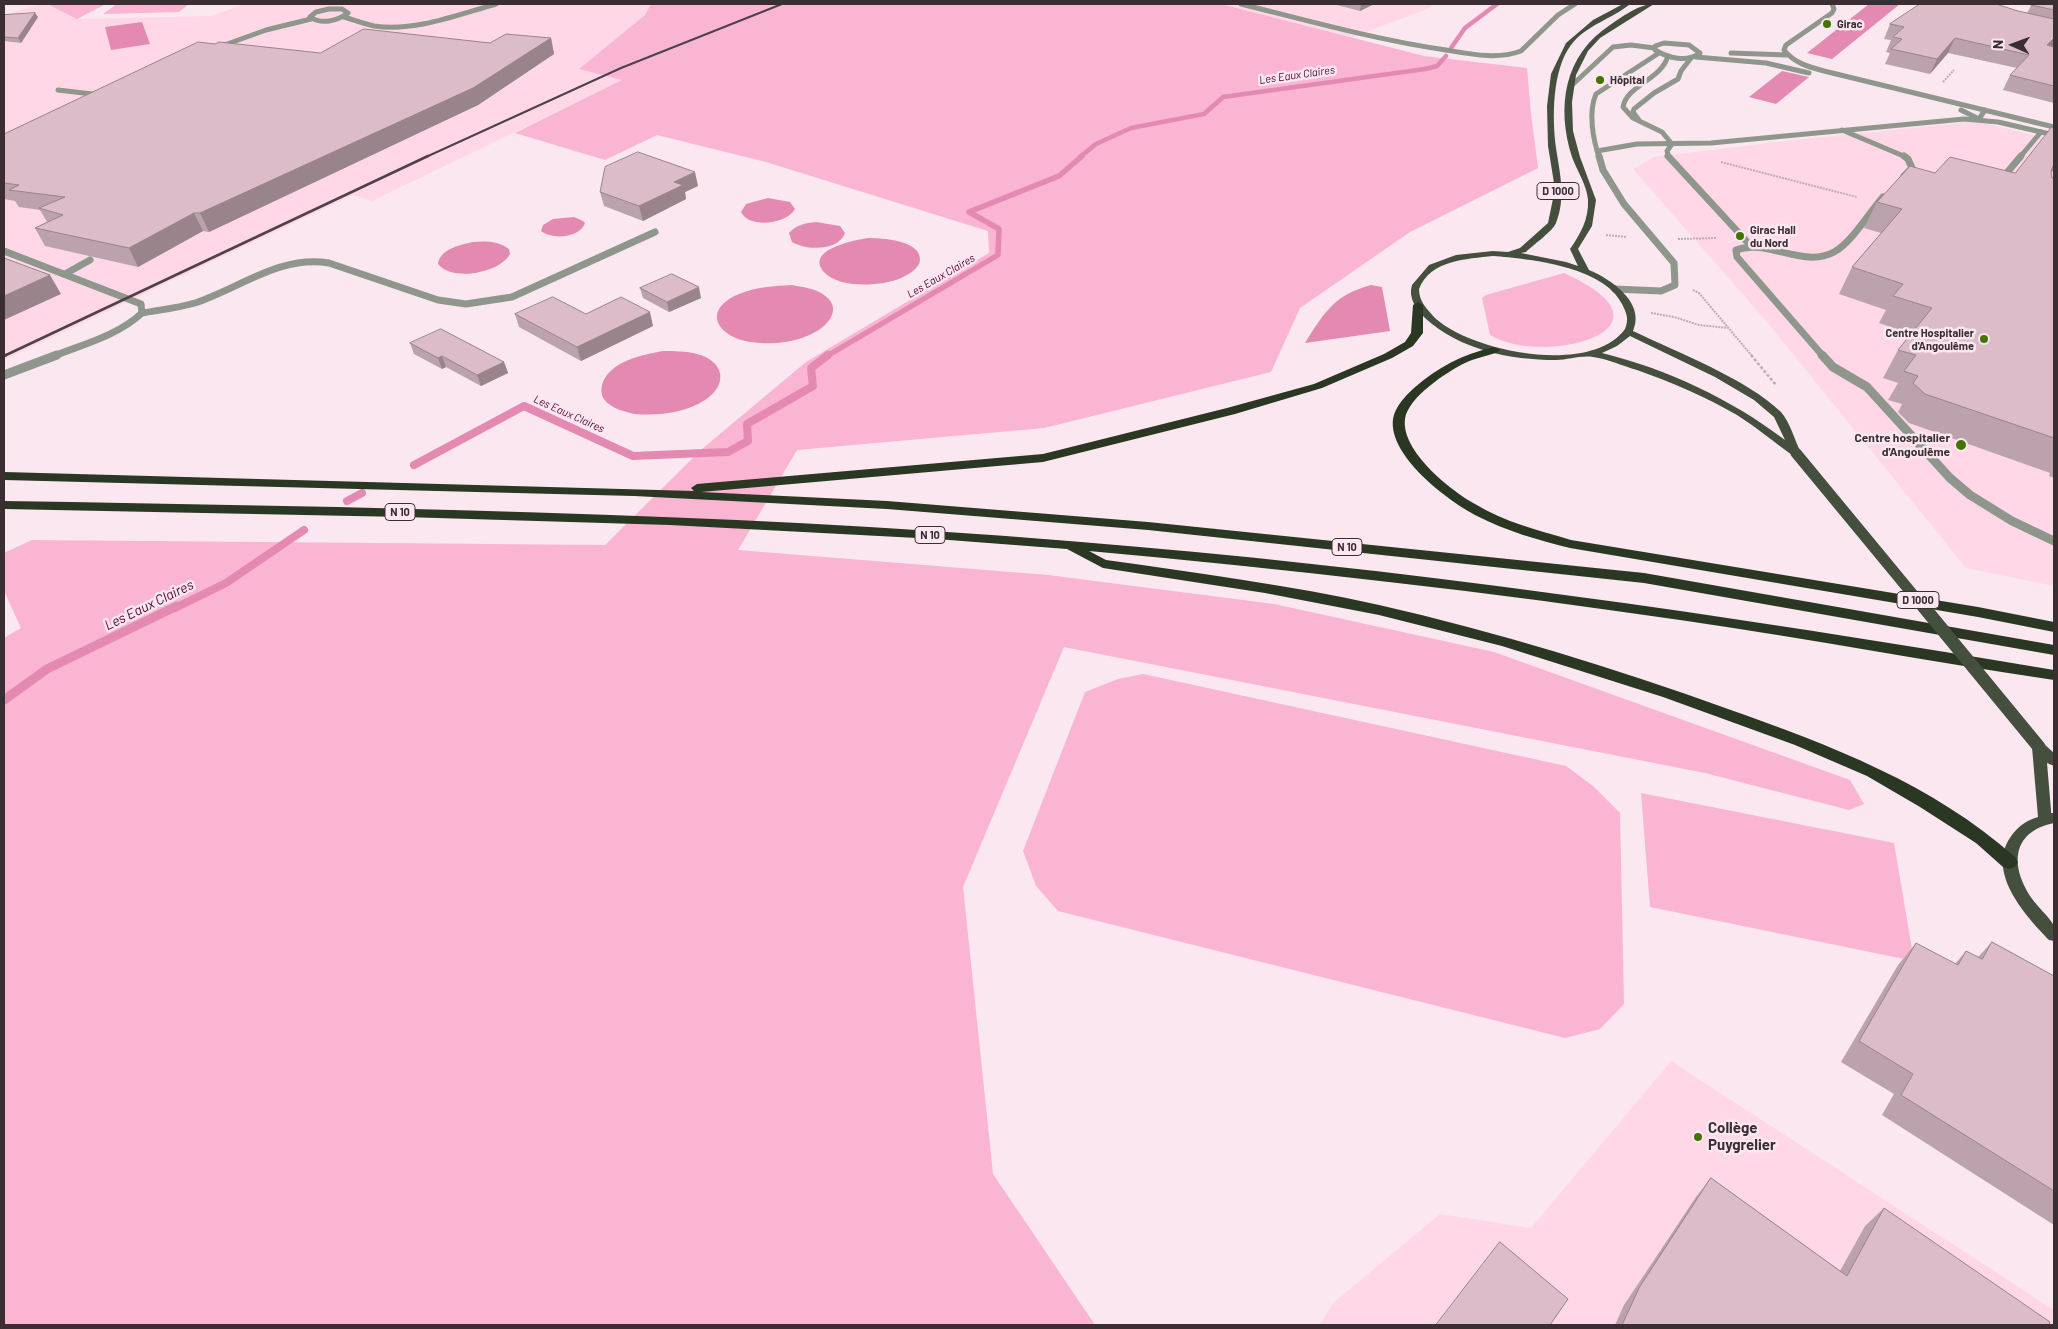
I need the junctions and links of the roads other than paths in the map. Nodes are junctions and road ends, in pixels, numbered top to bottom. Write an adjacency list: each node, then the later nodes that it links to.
1 (496, 4): 10 (street)
2 (1241, 4): 3 (street)
3 (1575, 4)
4 (1627, 4): 40 (main road, D 1000)
5 (1650, 4): 20 (main road, D 1000)
6 (1832, 4): 17 (street)
7 (332, 6): 8 (street); 9 (street)
8 (344, 17): 9 (street); 10 (street)
9 (312, 19): 12 (street)
10 (377, 26): 11 (street)
11 (372, 31)
12 (210, 50)
13 (1656, 50): 14 (street); 18 (street); 20 (street); 31 (street)
14 (1700, 51): 15 (street); 19 (street)
15 (1715, 52)
16 (1723, 52): 17 (street)
17 (1787, 55): 23 (street)
18 (1668, 56): 19 (street); 25 (street)
19 (1694, 57): 24 (street); 25 (street)
20 (1570, 87): 42 (main road, D 1000)
21 (58, 90): 22 (street)
22 (75, 101)
23 (1984, 110): 24 (street); 26 (street)
24 (1978, 119): 27 (street); 28 (street)
25 (1640, 121): 30 (street)
26 (2054, 127)
27 (1842, 130): 30 (street); 32 (street)
28 (2041, 132): 29 (street); 35 (street)
29 (2054, 135)
30 (1672, 144): 31 (street); 38 (street)
31 (1596, 151): 44 (street)
32 (1912, 168): 33 (street); 34 (street)
33 (1921, 170)
34 (1898, 182)
35 (1994, 188)
36 (1891, 189): 38 (street)
37 (655, 232): 46 (street)
38 (1750, 246): 55 (street)
39 (4, 251): 43 (street)
40 (1511, 254): 42 (main road); 45 (main road)
41 (90, 260): 43 (street)
42 (1585, 271): 44 (main road)
43 (65, 274): 46 (street)
44 (1614, 288): 47 (main road)
45 (1418, 305): 48 (main road); 53 (highway)
46 (142, 313): 50 (street)
47 (1629, 332): 49 (main road); 51 (main road, D 1000)
48 (1494, 350): 49 (main road); 57 (highway)
49 (1592, 353): 51 (main road, D 1000)
50 (4, 375)
51 (1796, 453): 60 (main road, D 1000, bridge)
52 (4, 476): 53 (highway, N 10)
53 (634, 492): 58 (highway, N 10)
54 (4, 505): 56 (highway, N 10)
55 (2054, 541)
56 (1065, 544): 59 (highway, N 10); 63 (highway)
57 (2054, 627)
58 (2054, 650)
59 (2054, 675)
60 (2039, 747): 61 (main road, D 1000); 62 (main road)
61 (2054, 761)
62 (2050, 819): 63 (main road)
63 (2009, 862): 64 (main road)
64 (2054, 936)

